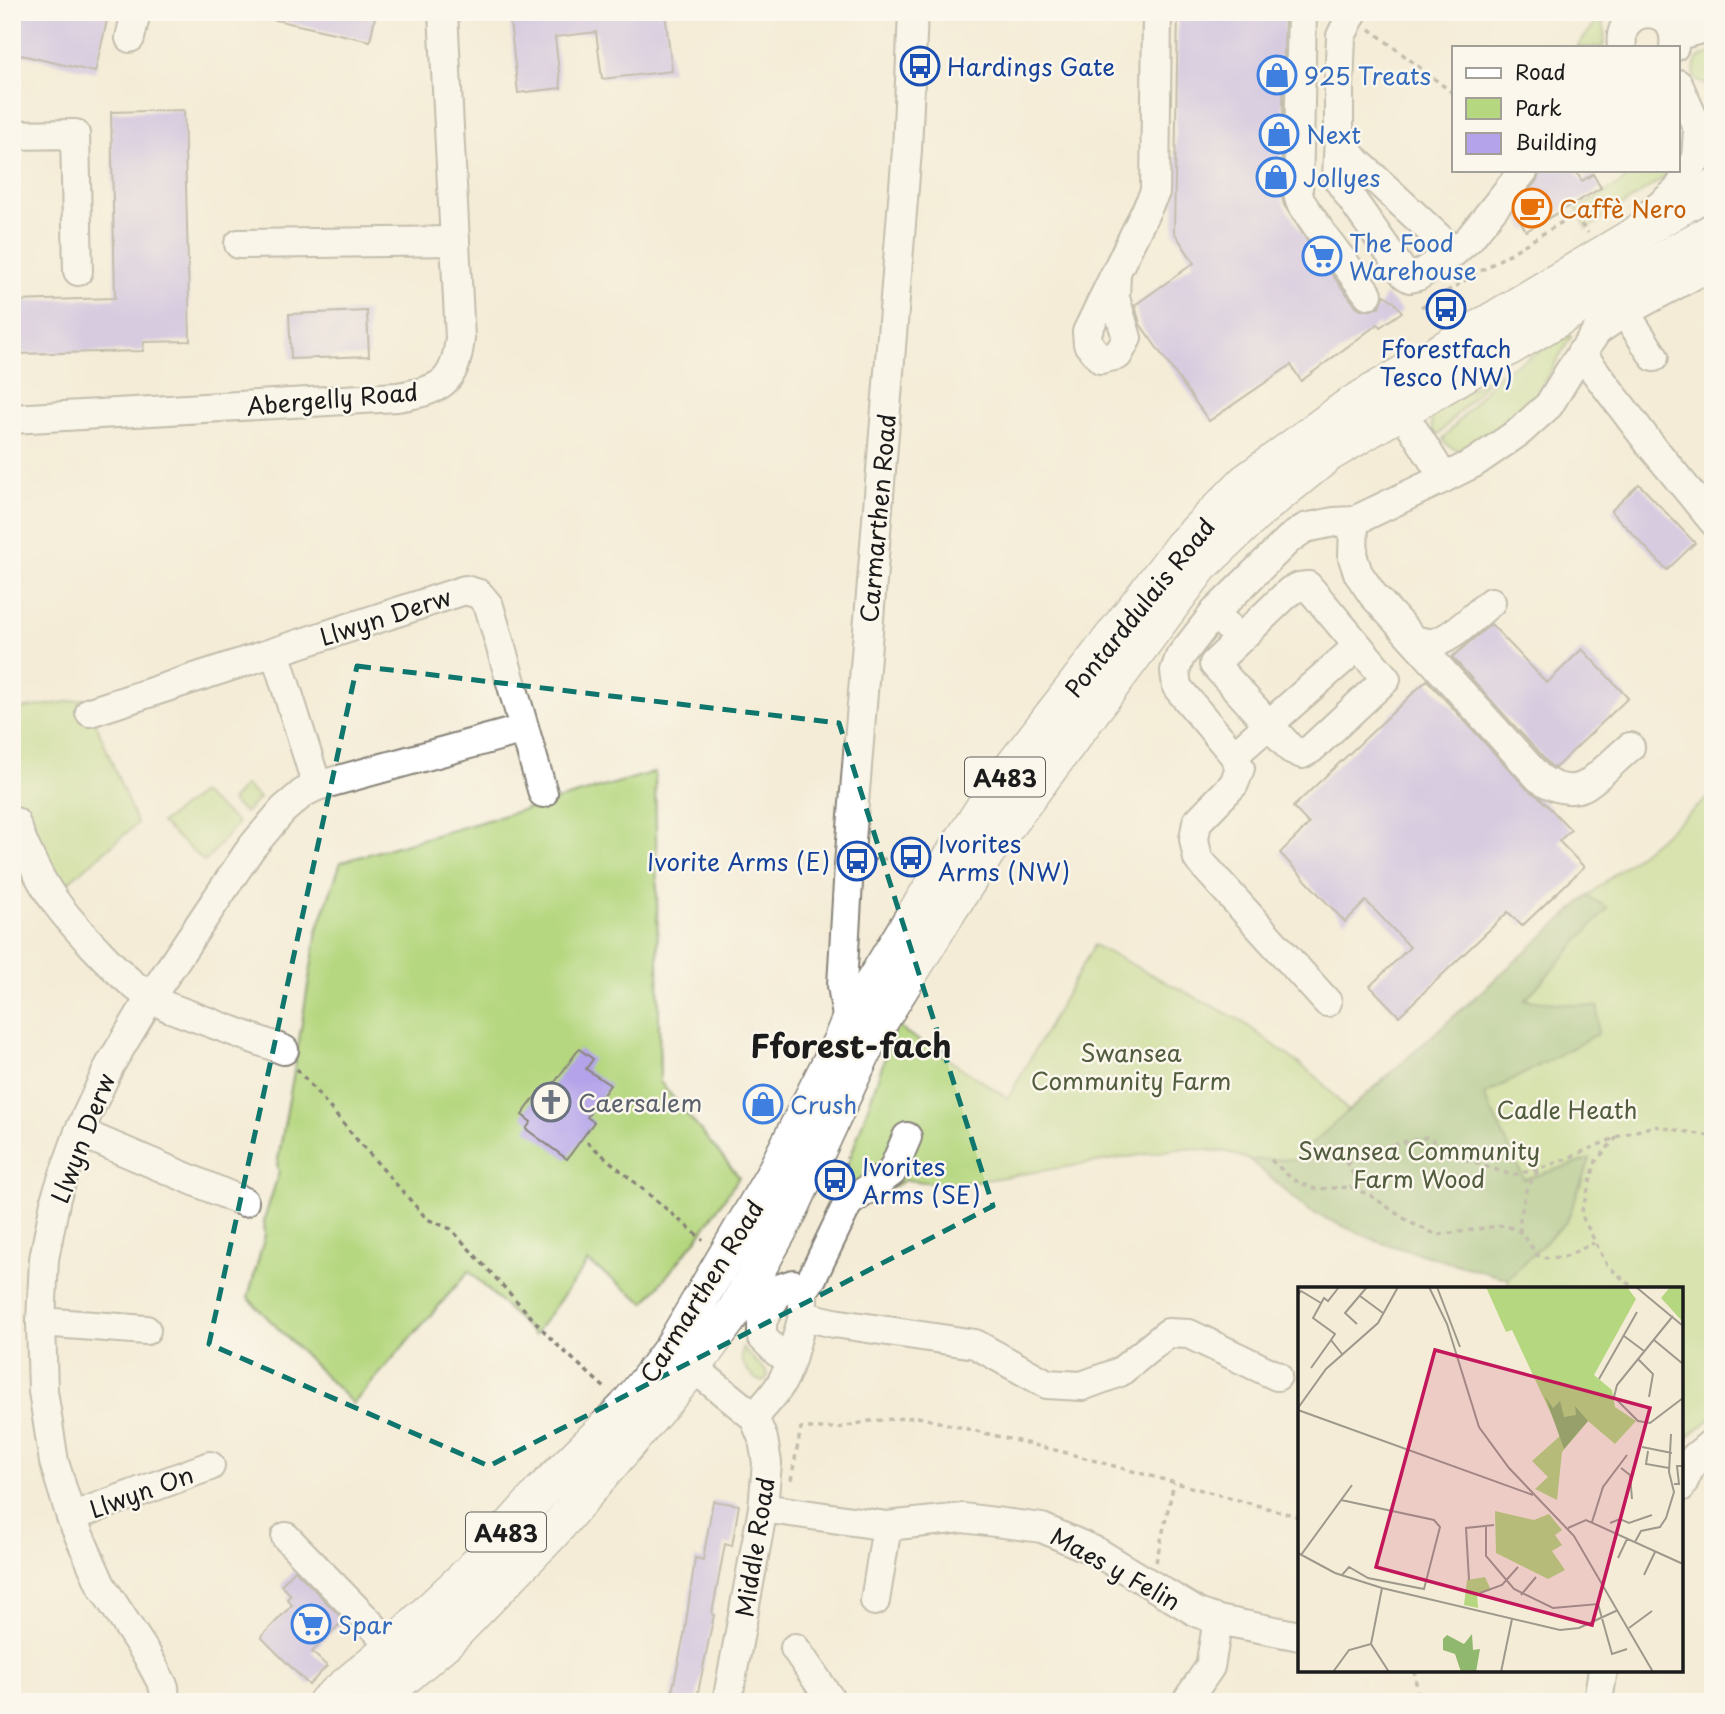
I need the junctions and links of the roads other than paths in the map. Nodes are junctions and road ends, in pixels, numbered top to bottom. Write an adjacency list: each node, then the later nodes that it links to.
1 (443, 12): 17 (street, Abergelly Road)
2 (913, 12): 49 (street, Carmarthen Road)
3 (1157, 12): 23 (street)
4 (1302, 12): 24 (street)
5 (1352, 14): 13 (street)
6 (1713, 26): 7 (street)
7 (1674, 42): 8 (street)
8 (1622, 46)
9 (1680, 83): 11 (street)
10 (1680, 86): 18 (street)
11 (1713, 116)
12 (12, 135): 22 (street)
13 (1339, 137): 20 (street); 20 (street)
14 (1522, 172): 20 (street)
15 (1713, 188): 18 (main road, Pontarddulais Road / A483)
16 (1713, 231): 28 (main road, Pontarddulais Road / A483)
17 (455, 241): 19 (street); 29 (street, Abergelly Road)
18 (1595, 243): 49 (main road, Pontarddulais Road / A483)
19 (239, 244)
20 (1454, 252)
21 (1713, 265): 25 (street)
22 (78, 271)
23 (1116, 273)
24 (1368, 294)
25 (1625, 312): 26 (street); 27 (street)
26 (1581, 353): 30 (street); 32 (street)
27 (1654, 357)
28 (1402, 411): 30 (street); 49 (main road, Pontarddulais Road / A483)
29 (12, 419)
30 (1444, 478): 31 (street)
31 (1353, 521): 34 (street); 36 (street)
32 (1713, 521)
33 (1490, 602): 36 (street)
34 (1215, 612): 35 (street); 43 (street)
35 (1239, 639): 37 (street); 40 (street)
36 (1414, 640): 42 (street)
37 (1358, 646): 40 (street); 40 (street)
38 (275, 652): 39 (street, Llwyn Derw); 41 (street, Llwyn Derw); 44 (street)
39 (90, 712)
40 (1268, 724): 43 (street)
41 (524, 729): 44 (street, Llwyn Derw); 45 (street, Llwyn Derw)
42 (1630, 747)
43 (1234, 755): 48 (street)
44 (317, 786): 47 (street, Llwyn Derw)
45 (542, 793)
46 (15, 822): 47 (street)
47 (150, 998): 50 (street); 51 (street, Llwyn Derw)
48 (1327, 1002)
49 (859, 1030): 58 (main road, Carmarthen Road / A483); 58 (main road, Carmarthen Road / A483)
50 (284, 1050)
51 (79, 1132): 53 (street); 55 (street, Llwyn Derw)
52 (907, 1138): 54 (street)
53 (244, 1202)
54 (803, 1304): 57 (street); 57 (street); 59 (street)
55 (41, 1322): 56 (street); 65 (street, Llwyn Derw)
56 (146, 1330)
57 (784, 1355): 60 (street)
58 (682, 1358): 60 (street); 71 (main road, Carmarthen Road / A483); 76 (main road, Carmarthen Road / A483)
59 (1277, 1376)
60 (754, 1417): 64 (street, Middle Road)
61 (1713, 1441): 63 (street)
62 (210, 1465): 65 (street, Llwyn On)
63 (1683, 1483)
64 (774, 1509): 66 (street, Maes y Felin); 77 (street, Middle Road)
65 (71, 1517): 74 (street, Llwyn Derw)
66 (887, 1526): 68 (street); 69 (street, Maes y Felin)
67 (286, 1537): 71 (street)
68 (875, 1601)
69 (1218, 1620): 70 (street, Maes y Felin); 79 (street)
70 (1298, 1636)
71 (392, 1646): 75 (main road, Carmarthen Road / A483)
72 (795, 1648): 78 (street)
73 (1603, 1672): 80 (street)
74 (165, 1702)
75 (326, 1702)
76 (376, 1702)
77 (727, 1702)
78 (832, 1702)
79 (1186, 1702)
80 (1601, 1702)

